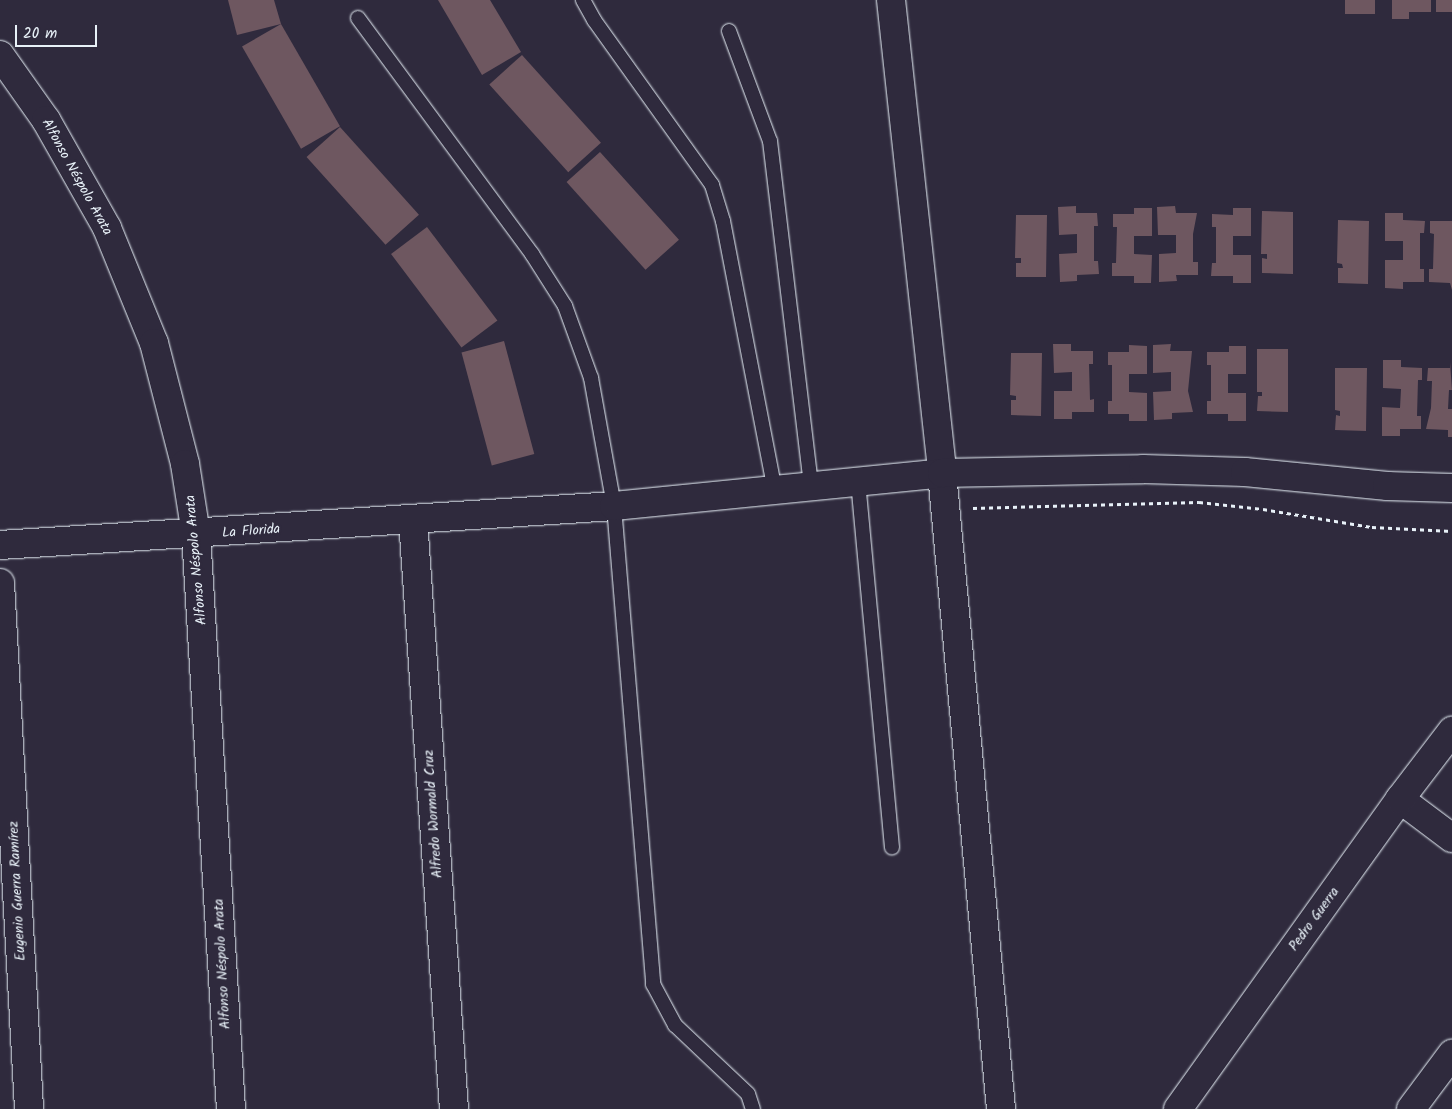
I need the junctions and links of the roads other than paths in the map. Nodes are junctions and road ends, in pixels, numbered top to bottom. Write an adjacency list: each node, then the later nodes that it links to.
1 (583, 0): 10 (lane)
2 (891, 0): 6 (street)
3 (358, 18): 11 (lane)
4 (730, 31): 8 (lane)
5 (0, 55): 13 (street, Alfonso Néspolo Arata)
6 (955, 473): 7 (street, La Florida); 9 (street, La Florida); 25 (street)
7 (858, 482): 8 (street, La Florida); 19 (lane)
8 (811, 486): 10 (street, La Florida)
9 (1452, 488)
10 (774, 490): 11 (street, La Florida)
11 (614, 506): 12 (street, La Florida); 24 (lane)
12 (412, 520): 13 (street, La Florida); 23 (street, Alfredo Wormald Cruz)
13 (196, 534): 14 (street, La Florida); 22 (street, Alfonso Néspolo Arata)
14 (0, 545)
15 (0, 583): 21 (street, Eugenio Guerra Ramírez)
16 (1452, 731): 17 (street, Pedro Guerra)
17 (1400, 799): 18 (street); 26 (street, Pedro Guerra)
18 (1452, 838)
19 (892, 847)
20 (1452, 1054): 27 (street)
21 (29, 1109)
22 (231, 1109)
23 (454, 1109)
24 (753, 1109)
25 (1001, 1109)
26 (1178, 1109)
27 (1411, 1109)

